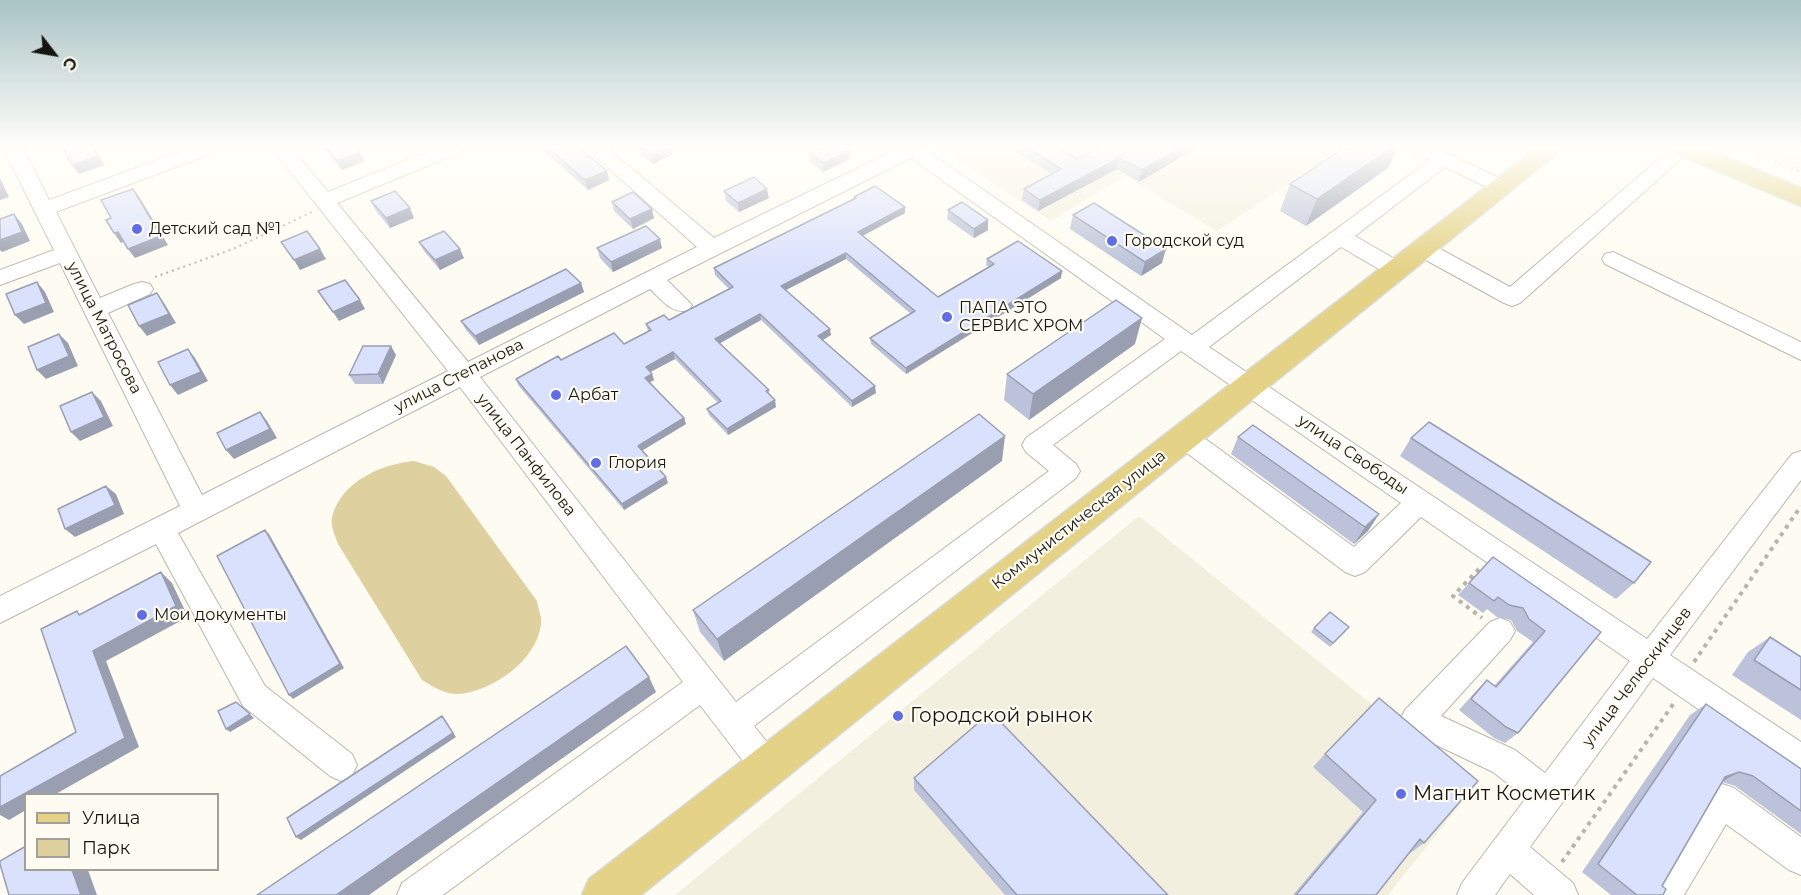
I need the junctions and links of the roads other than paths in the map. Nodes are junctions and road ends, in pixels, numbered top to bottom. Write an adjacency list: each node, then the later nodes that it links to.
1 (33, 188): 14 (street, улица Матросова)
2 (101, 188): 14 (street)
3 (314, 188): 13 (street, улица Панфилова)
4 (362, 188): 13 (street)
5 (642, 188): 16 (street)
6 (832, 188): 16 (street, улица Степанова)
7 (970, 188): 25 (street, улица Свободы)
8 (1404, 188): 15 (street)
9 (1501, 188): 19 (main road, Коммунистическая улица)
10 (1635, 188): 19 (street)
11 (1777, 188): 12 (main road)
12 (1801, 198)
13 (326, 203): 27 (street, улица Панфилова)
14 (44, 209): 17 (street, улица Матросова)
15 (1338, 236): 19 (street); 25 (street)
16 (712, 248): 20 (street, улица Степанова)
17 (66, 253): 21 (street); 24 (street, улица Матросова)
18 (1613, 259): 26 (street)
19 (1410, 260): 28 (main road, Коммунистическая улица)
20 (652, 278): 23 (street); 27 (street, улица Степанова)
21 (0, 279)
22 (142, 289): 24 (street)
23 (681, 305)
24 (94, 309): 32 (street, улица Матросова)
25 (1187, 343): 28 (street, улица Свободы); 38 (street)
26 (1801, 352)
27 (464, 374): 32 (street, улица Степанова); 37 (street, улица Панфилова)
28 (1250, 386): 29 (main road, Коммунистическая улица); 31 (street, улица Свободы)
29 (1184, 437): 31 (street); 41 (main road, Коммунистическая улица)
30 (1801, 461): 36 (street, улица Челюскинцев)
31 (1420, 501): 36 (street, улица Свободы)
32 (196, 510): 33 (street, улица Степанова)
33 (161, 528): 34 (street, улица Степанова); 40 (street)
34 (0, 610)
35 (1500, 631): 42 (street)
36 (1650, 658): 39 (street, улица Свободы); 42 (street, улица Челюскинцев)
37 (703, 685): 38 (street, улица Панфилова); 45 (street)
38 (733, 723): 41 (street, улица Панфилова)
39 (1801, 761)
40 (341, 765)
41 (767, 767): 46 (main road, Коммунистическая улица)
42 (1548, 795): 43 (street, улица Челюскинцев)
43 (1508, 850): 47 (street, улица Челюскинцев); 48 (street)
44 (1801, 858): 49 (street)
45 (414, 895)
46 (605, 895)
47 (1474, 895)
48 (1562, 895)
49 (1664, 895)

